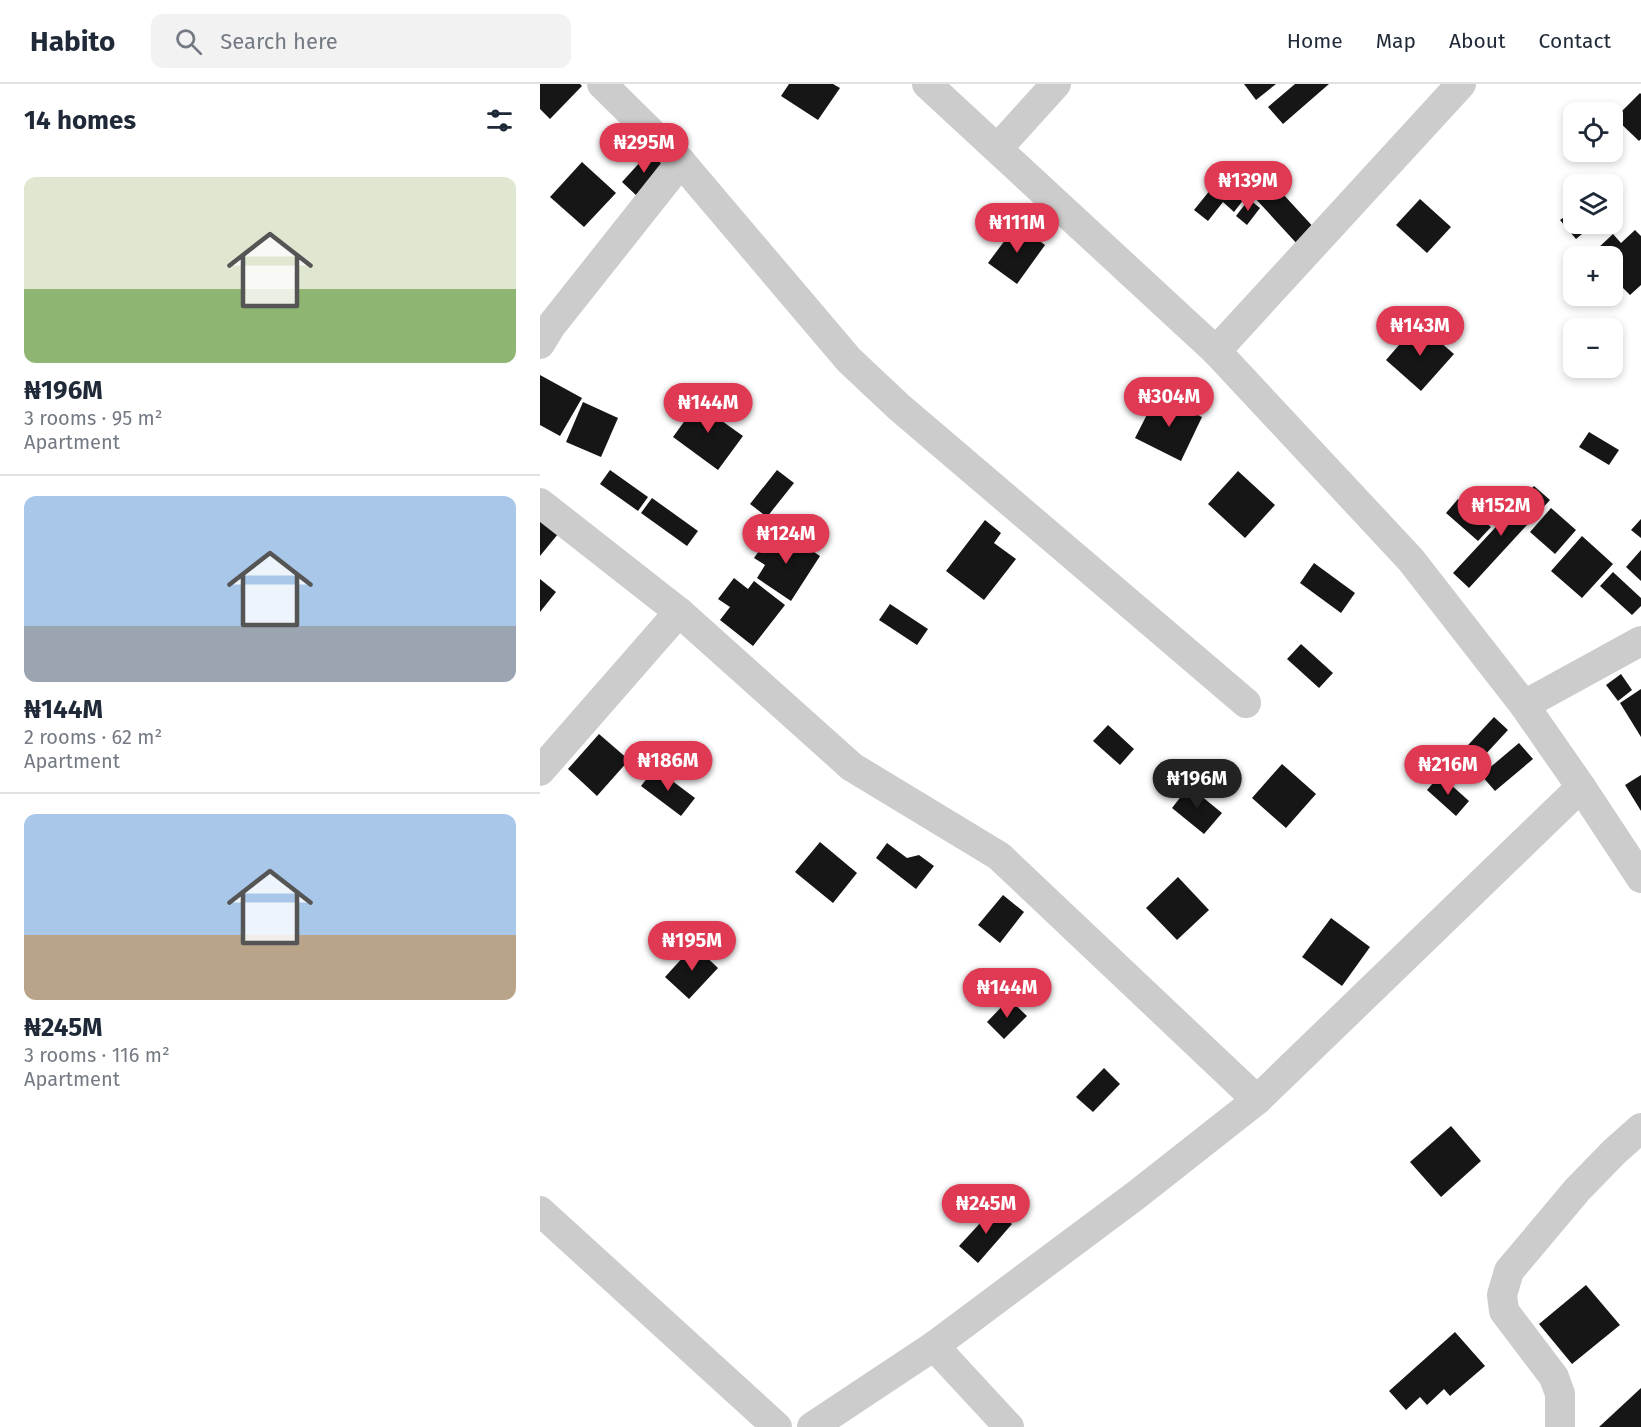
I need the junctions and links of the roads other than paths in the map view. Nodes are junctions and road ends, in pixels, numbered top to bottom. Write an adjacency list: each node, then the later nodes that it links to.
1 (602, 84): 6 (street)
2 (927, 84): 5 (street)
3 (1056, 84): 5 (street)
4 (1461, 84): 8 (street)
5 (998, 148): 8 (street)
6 (681, 162): 7 (street); 12 (street)
7 (540, 344)
8 (1216, 351): 13 (street)
9 (540, 503): 10 (street)
10 (679, 612): 14 (street); 17 (street)
11 (1641, 641): 13 (street)
12 (1246, 703)
13 (1524, 705): 15 (street)
14 (540, 771)
15 (1581, 787): 16 (street); 17 (street)
16 (1641, 878)
17 (1257, 1100): 20 (street)
18 (1641, 1128): 24 (street)
19 (540, 1211): 21 (street)
20 (934, 1346): 22 (street); 23 (street)
21 (777, 1427)
22 (812, 1427)
23 (1009, 1427)
24 (1560, 1427)

